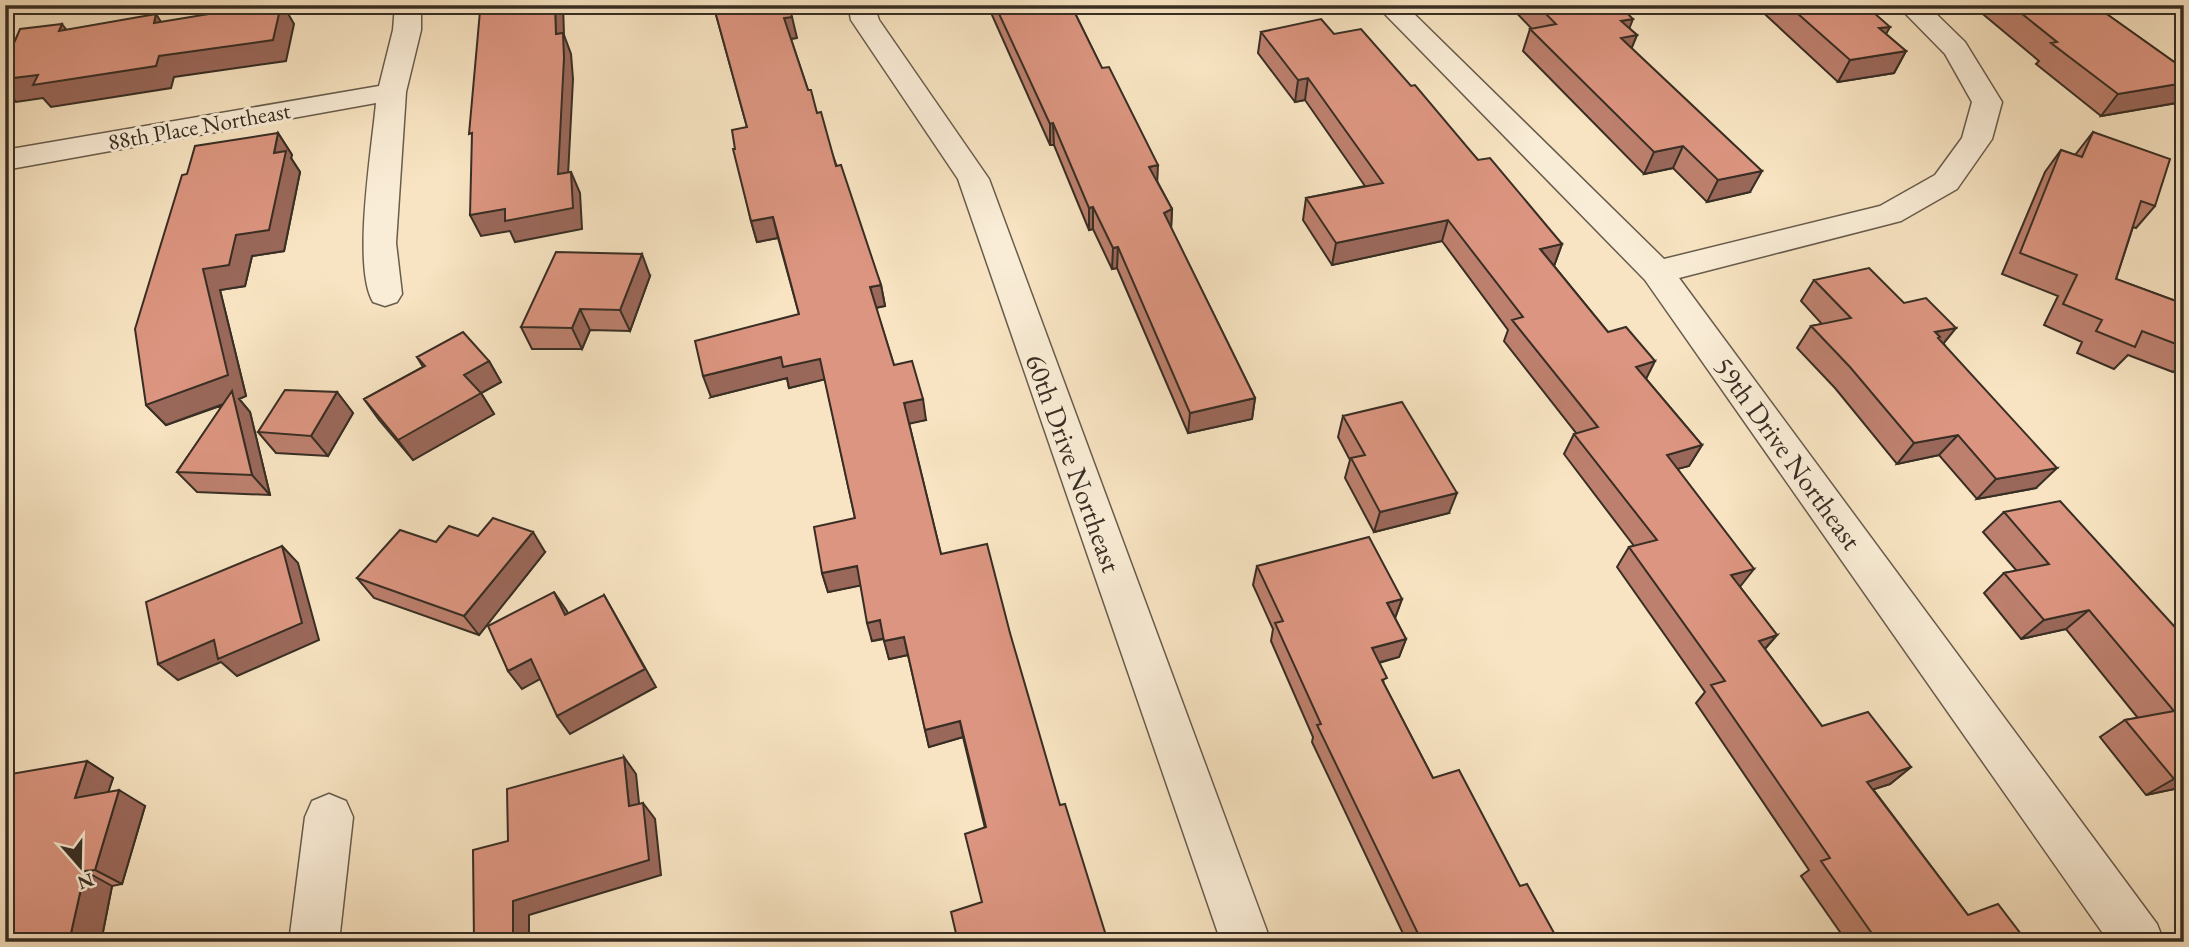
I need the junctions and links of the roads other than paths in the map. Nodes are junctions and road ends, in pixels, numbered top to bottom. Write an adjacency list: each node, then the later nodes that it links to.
1 (408, 5): 5 (street)
2 (861, 5): 11 (street, 60th Drive Northeast)
3 (1389, 5): 7 (street, 59th Drive Northeast)
4 (1910, 5): 7 (street)
5 (392, 92): 6 (street, 88th Place Northeast); 8 (street)
6 (5, 160)
7 (1657, 272): 12 (street, 59th Drive Northeast)
8 (385, 294)
9 (329, 817): 10 (street)
10 (314, 942)
11 (1246, 942)
12 (2139, 942)

